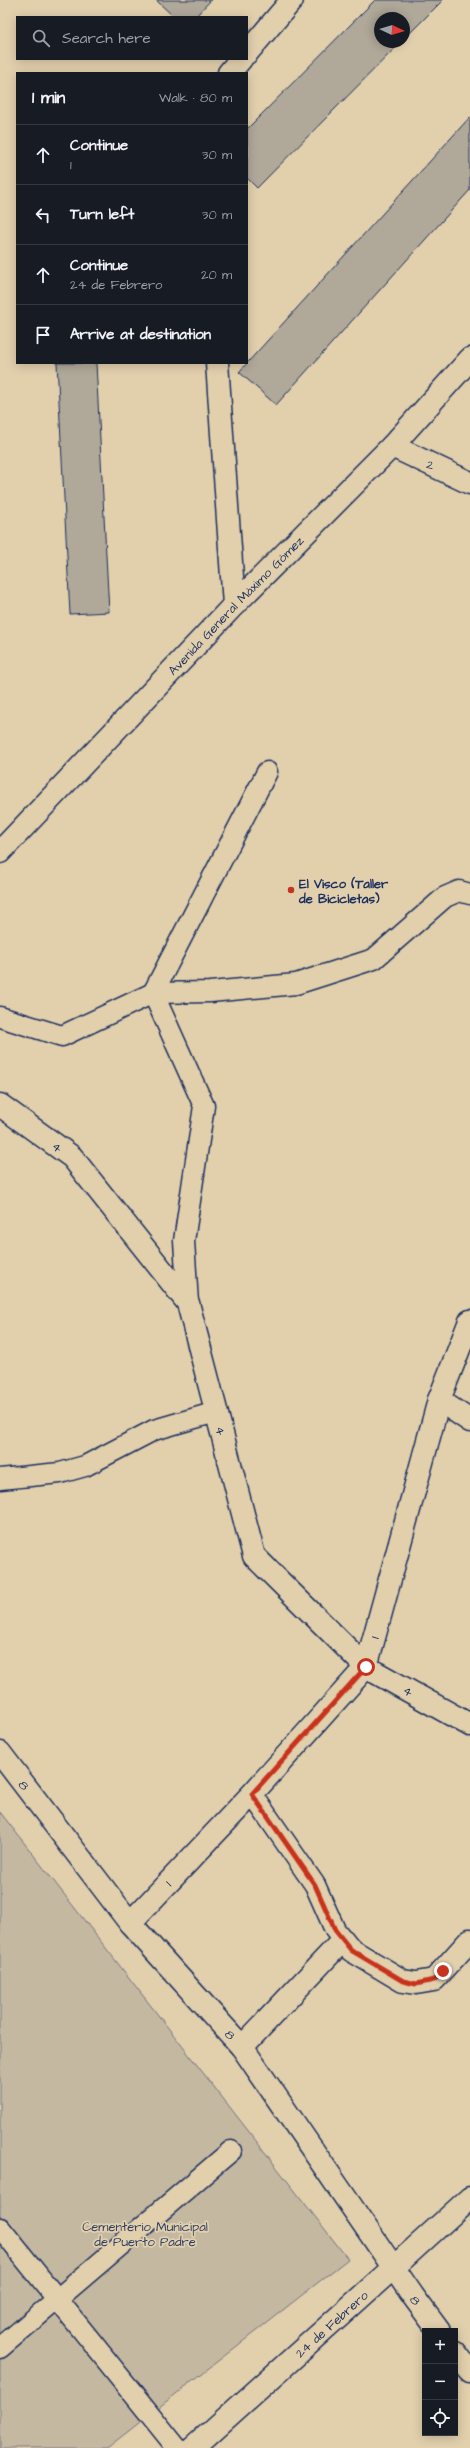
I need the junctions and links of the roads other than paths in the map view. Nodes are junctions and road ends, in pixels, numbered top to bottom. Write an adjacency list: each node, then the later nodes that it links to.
1 (292, 0): 2 (street)
2 (248, 51)
3 (240, 60): 4 (street)
4 (230, 72)
5 (470, 358): 7 (street, Avenida General Máximo Gómez)
6 (217, 364): 9 (street)
7 (392, 446): 8 (street, 2); 9 (street, Avenida General Máximo Gómez)
8 (470, 483)
9 (234, 606): 11 (street, Avenida General Máximo Gómez)
10 (267, 772): 13 (lane)
11 (0, 852)
12 (470, 894): 13 (lane)
13 (153, 993): 14 (lane); 16 (lane)
14 (0, 1017)
15 (0, 1105): 16 (street, 4)
16 (188, 1303): 19 (street, 4)
17 (470, 1322): 18 (street, 1)
18 (439, 1400): 20 (street); 22 (street, 1)
19 (216, 1412): 21 (lane); 22 (street, 4)
20 (470, 1421)
21 (0, 1479)
22 (366, 1667): 23 (street, 4); 25 (street, 1)
23 (470, 1725)
24 (0, 1753): 26 (street, 8)
25 (252, 1794): 26 (street, 1); 27 (lane)
26 (130, 1923): 29 (street, 8)
27 (343, 1940): 28 (street); 29 (street)
28 (470, 1940)
29 (242, 2047): 33 (street, 8)
30 (231, 2151): 34 (lane)
31 (470, 2198): 33 (street, 24 de Febrero)
32 (0, 2228): 34 (lane)
33 (394, 2268): 35 (street, 8); 40 (street, 24 de Febrero)
34 (57, 2299): 36 (lane); 39 (lane)
35 (437, 2328)
36 (0, 2348)
37 (458, 2356): 38 (street)
38 (470, 2372)
39 (177, 2448)
40 (193, 2448)

